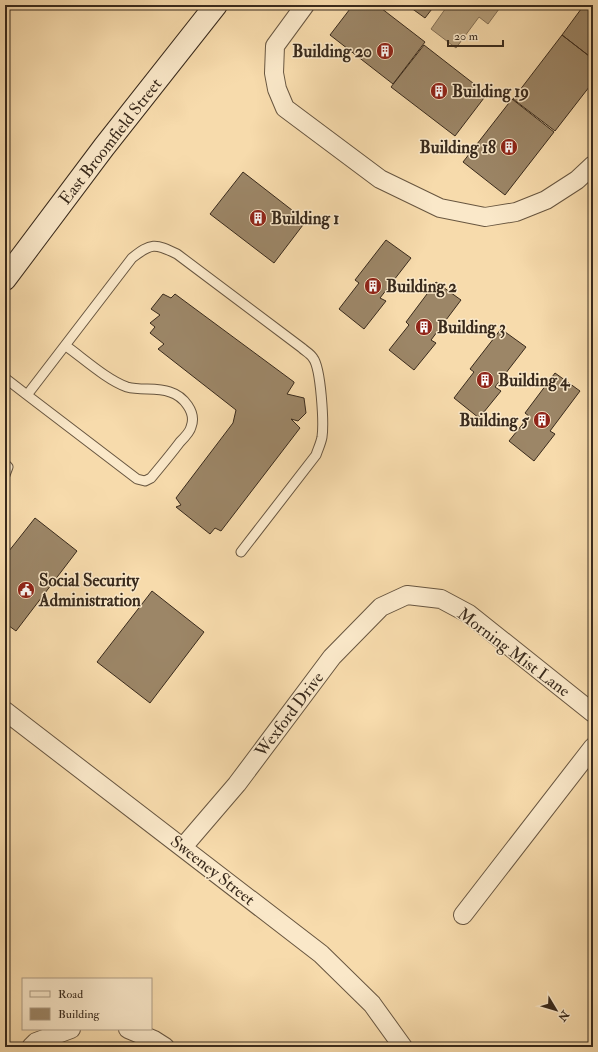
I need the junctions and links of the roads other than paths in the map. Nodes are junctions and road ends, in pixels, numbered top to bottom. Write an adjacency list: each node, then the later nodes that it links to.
1 (216, 5): 4 (main road, East Broomfield Street)
2 (305, 5): 3 (street)
3 (593, 165)
4 (5, 279)
5 (66, 346): 7 (lane); 7 (lane); 10 (lane)
6 (5, 378): 7 (lane)
7 (27, 395)
8 (5, 464): 9 (lane)
9 (5, 475)
10 (241, 552)
11 (407, 595): 13 (street, Morning Mist Lane); 15 (street, Wexford Drive)
12 (5, 711): 15 (street, Sweeney Street)
13 (593, 713)
14 (593, 747): 16 (street)
15 (183, 847): 21 (street, Sweeney Street)
16 (463, 915)
17 (68, 1030): 19 (street)
18 (130, 1030): 20 (street)
19 (31, 1047)
20 (165, 1047)
21 (403, 1047)

